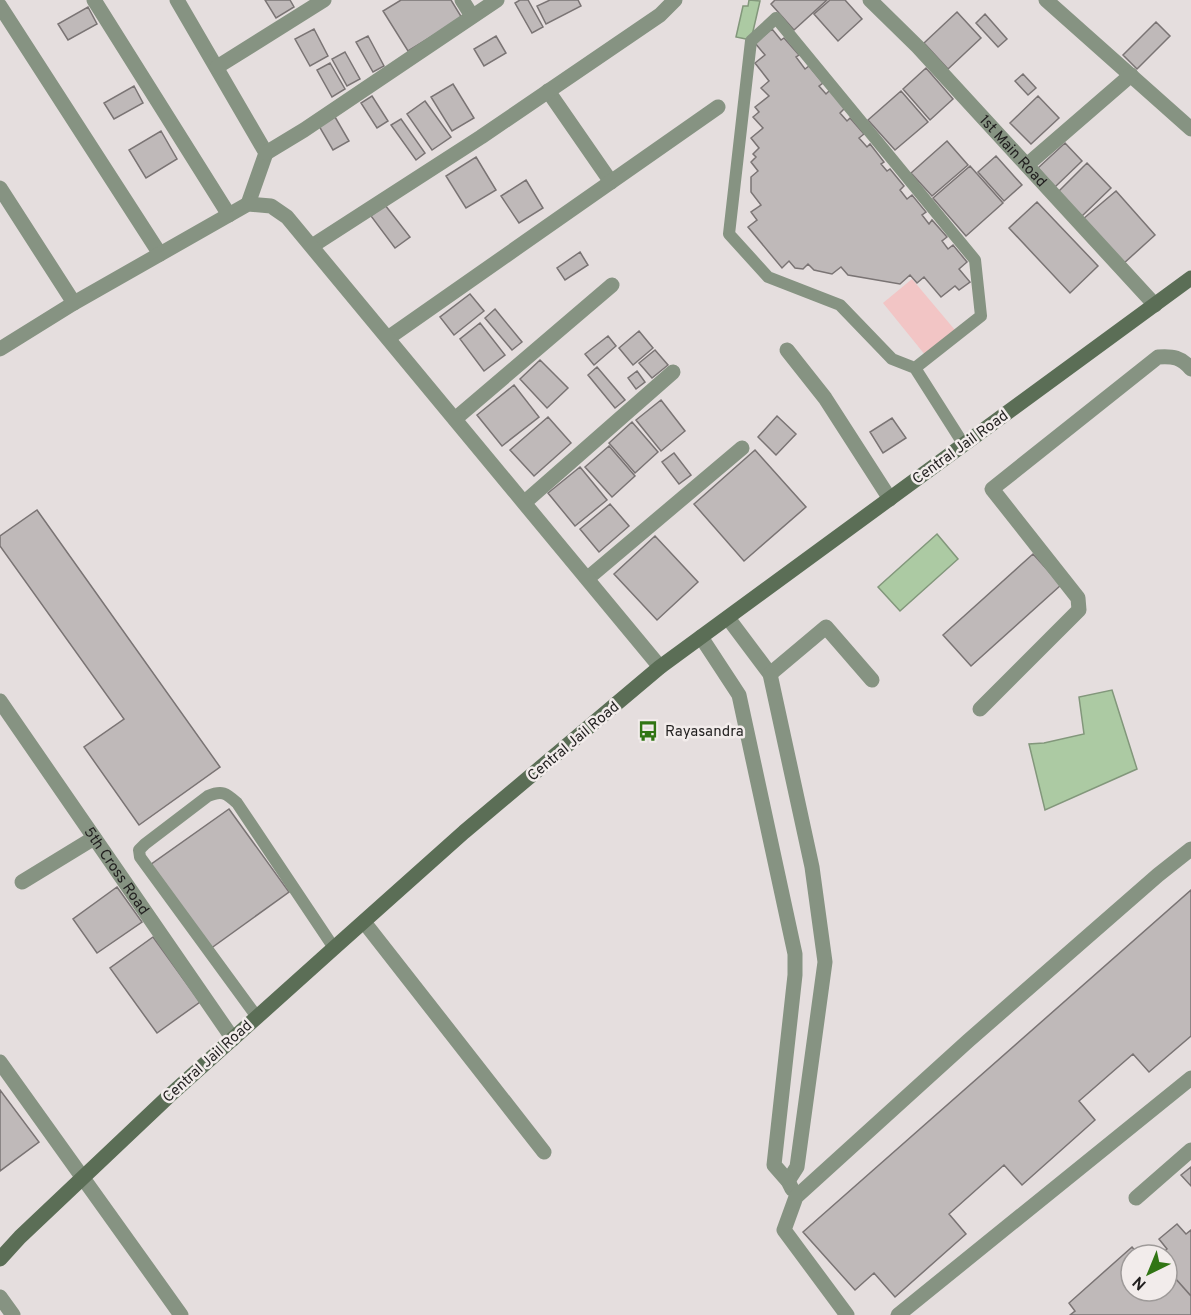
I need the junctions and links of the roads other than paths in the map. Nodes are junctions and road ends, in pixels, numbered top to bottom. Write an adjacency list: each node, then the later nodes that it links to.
1 (94, 0): 21 (street)
2 (177, 0): 11 (street)
3 (324, 0): 11 (street)
4 (462, 0): 10 (street)
5 (497, 0): 10 (street)
6 (675, 0): 13 (street)
7 (870, 0): 17 (street, 1st Main Road)
8 (1046, 0): 12 (street)
9 (0, 6): 23 (street)
10 (472, 16): 16 (street)
11 (217, 67): 16 (street)
12 (1131, 75): 15 (street); 17 (street)
13 (548, 91): 18 (street); 22 (street)
14 (718, 107): 18 (street)
15 (1191, 129)
16 (266, 153): 20 (street)
17 (1027, 165): 27 (street, 1st Main Road)
18 (611, 182): 28 (street)
19 (0, 188): 26 (street)
20 (248, 204): 21 (street); 22 (street)
21 (229, 215): 23 (street)
22 (312, 246): 28 (street)
23 (160, 254): 26 (street)
24 (1191, 278): 27 (main road, Central Jail Road)
25 (612, 285): 34 (street)
26 (74, 303): 29 (street)
27 (1155, 305): 35 (main road, Central Jail Road)
28 (388, 338): 34 (street)
29 (0, 349)
30 (788, 350): 37 (street)
31 (915, 368): 31 (lane); 35 (lane)
32 (1191, 369): 46 (street)
33 (674, 372): 38 (street)
34 (455, 419): 38 (street)
35 (964, 445): 37 (main road, Central Jail Road)
36 (742, 448): 39 (street)
37 (890, 499): 40 (main road, Central Jail Road)
38 (525, 502): 39 (street)
39 (588, 578): 42 (street)
40 (728, 618): 41 (main road, Central Jail Road); 43 (street)
41 (701, 637): 42 (main road, Central Jail Road); 53 (street)
42 (660, 667): 50 (main road, Central Jail Road)
43 (770, 674): 44 (street); 55 (street)
44 (872, 680)
45 (0, 700): 47 (street, 5th Cross Road)
46 (980, 709)
47 (94, 838): 49 (street); 54 (street, 5th Cross Road)
48 (1191, 849): 62 (street)
49 (22, 882)
50 (364, 922): 51 (main road, Central Jail Road); 59 (street)
51 (334, 948): 52 (main road, Central Jail Road); 52 (lane)
52 (257, 1017): 54 (main road, Central Jail Road)
53 (788, 1036): 55 (street); 61 (street)
54 (233, 1039): 60 (main road, Central Jail Road)
55 (814, 1041): 61 (street)
56 (0, 1062): 60 (street)
57 (1191, 1078): 69 (street)
58 (1191, 1150): 63 (street)
59 (544, 1152)
60 (82, 1178): 64 (main road, Central Jail Road); 67 (street)
61 (788, 1182): 62 (street)
62 (796, 1197): 68 (street)
63 (1136, 1198)
64 (0, 1259)
65 (0, 1298): 66 (street)
66 (13, 1315)
67 (181, 1315)
68 (847, 1315)
69 (898, 1315)

